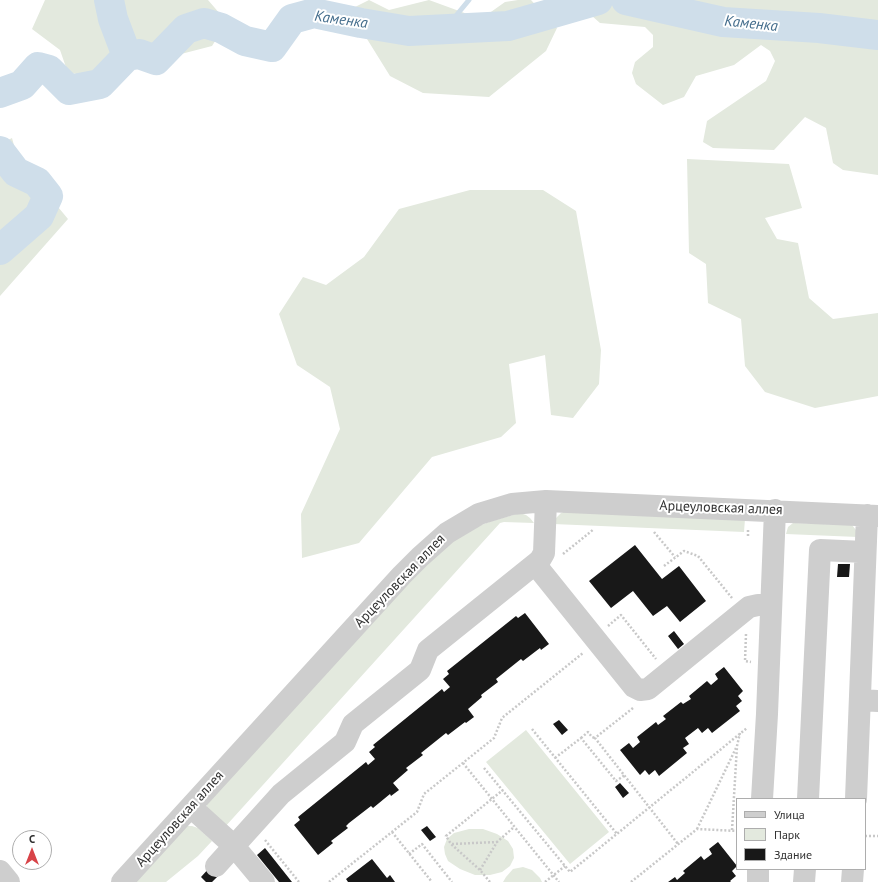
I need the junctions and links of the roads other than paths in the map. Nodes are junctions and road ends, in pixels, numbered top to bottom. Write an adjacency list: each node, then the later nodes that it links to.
1 (546, 501): 2 (street, Арцеуловская аллея); 5 (street); 11 (street, Арцеуловская аллея)
2 (775, 510): 3 (street, Арцеуловская аллея); 6 (street)
3 (872, 515): 4 (street)
4 (865, 552): 7 (street); 9 (street)
5 (538, 568): 6 (street); 12 (street)
6 (771, 605): 8 (street)
7 (869, 700): 10 (street)
8 (762, 798)
9 (808, 798)
10 (856, 798)
11 (191, 807): 12 (street); 19 (street, Арцеуловская аллея)
12 (234, 846): 13 (street); 20 (street)
13 (216, 866)
14 (758, 870): 21 (street)
15 (805, 870): 22 (street)
16 (853, 870): 23 (street)
17 (0, 871): 18 (street)
18 (9, 882)
19 (122, 882)
20 (264, 882)
21 (758, 882)
22 (804, 882)
23 (852, 882)

